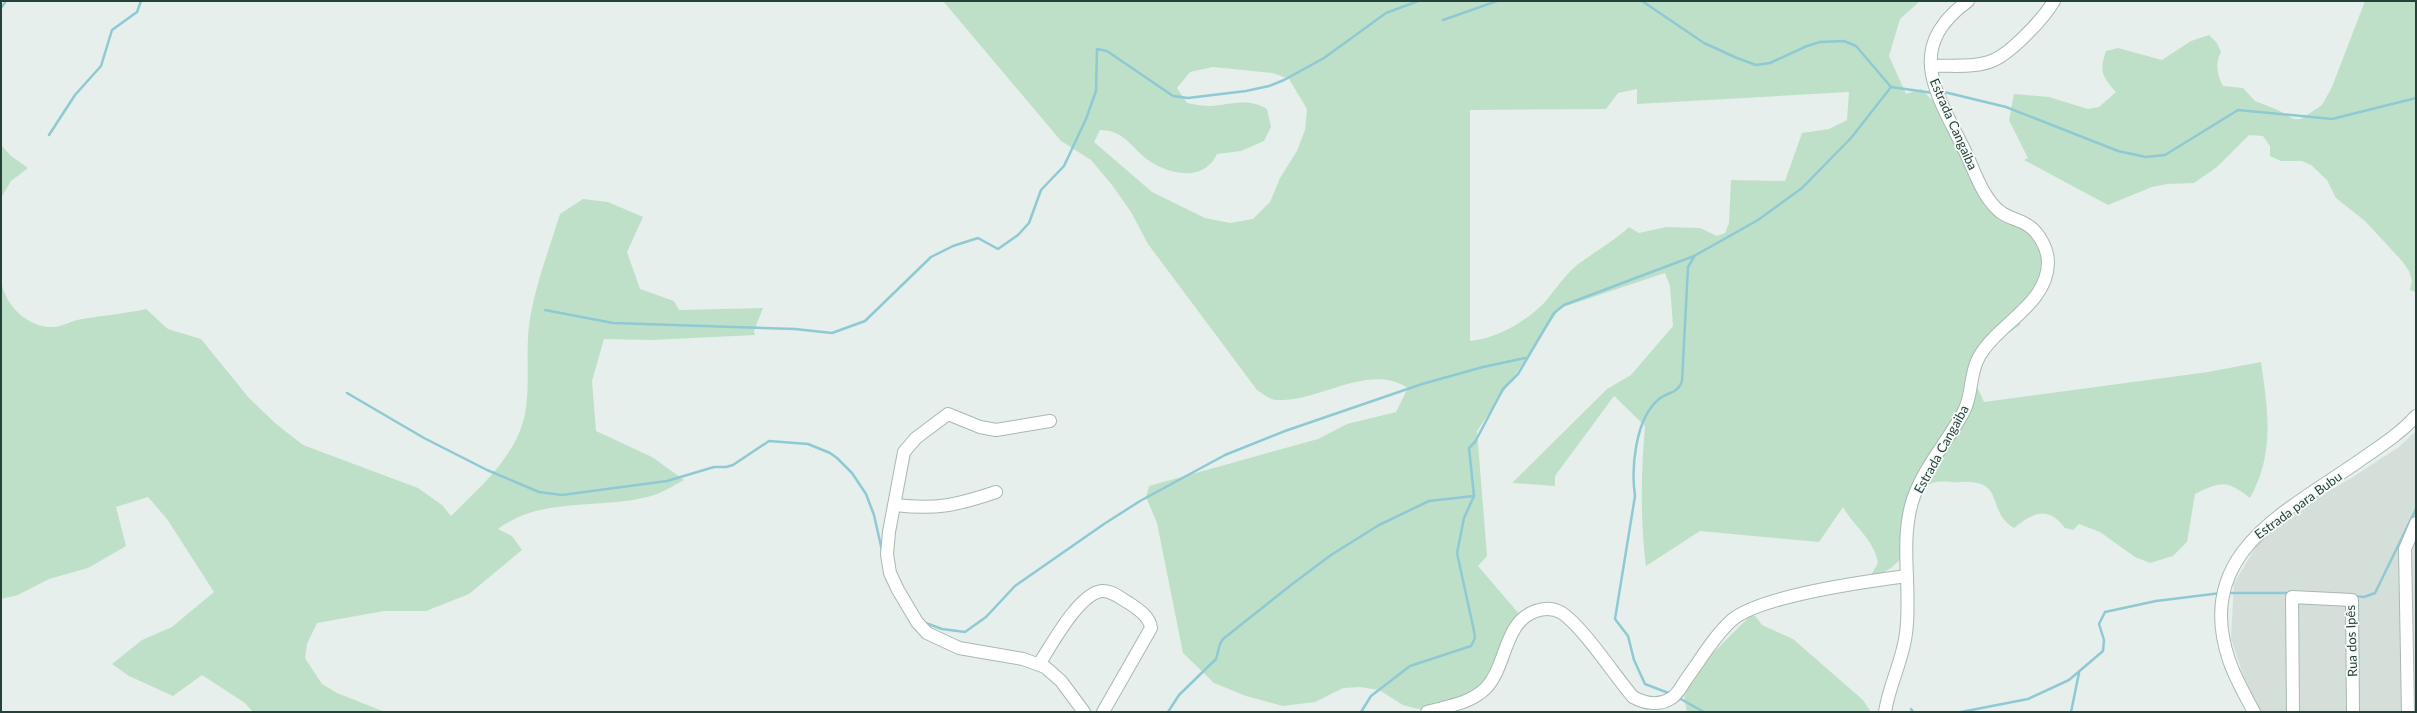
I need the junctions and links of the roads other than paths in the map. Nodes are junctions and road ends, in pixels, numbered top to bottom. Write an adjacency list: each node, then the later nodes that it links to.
1 (1968, 1): 3 (street, Estrada Cangaiba)
2 (2054, 1): 3 (street)
3 (1930, 66): 9 (street, Estrada Cangaiba)
4 (2416, 416): 15 (street, Estrada para Bubu)
5 (1050, 421): 7 (street)
6 (996, 492): 7 (street)
7 (895, 505): 10 (street)
8 (2416, 522): 18 (street)
9 (1907, 576): 13 (street); 14 (street, Estrada Cangaiba)
10 (1039, 664): 11 (street); 12 (street)
11 (1084, 712)
12 (1103, 712)
13 (1427, 712)
14 (1885, 712)
15 (2254, 712)
16 (2293, 712): 17 (street, Rua dos Ipês)
17 (2353, 712)
18 (2408, 712)

